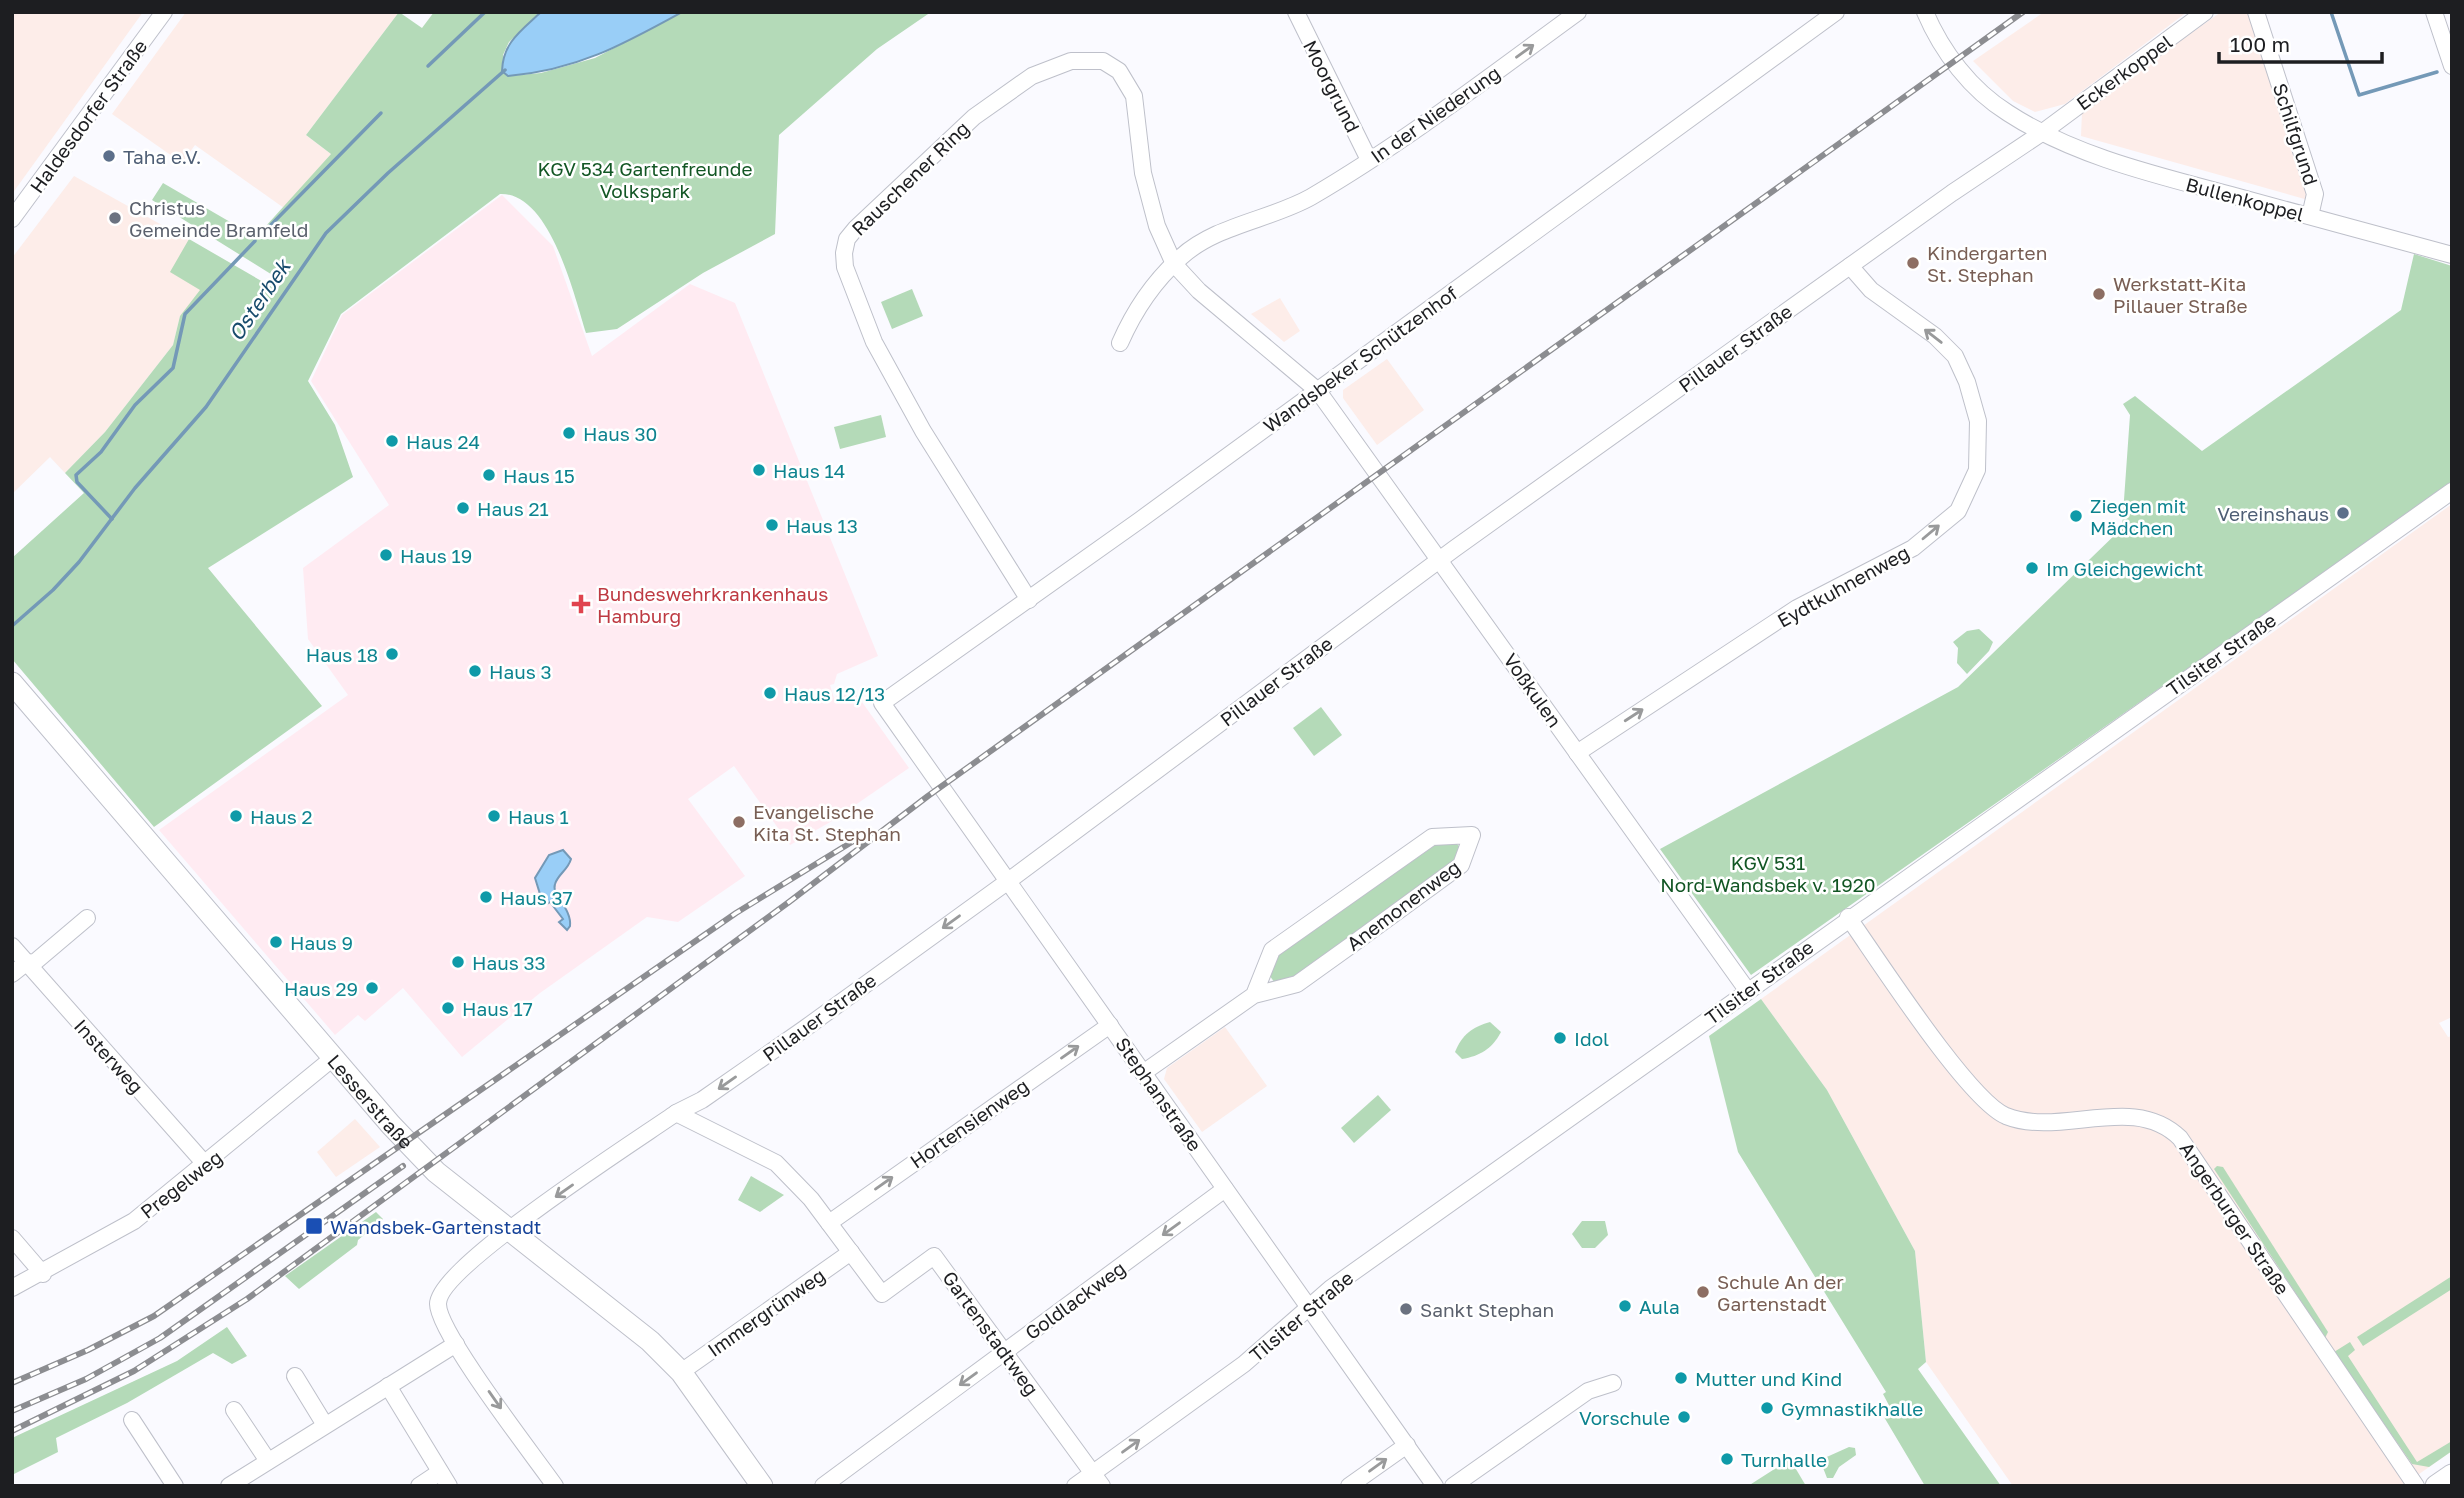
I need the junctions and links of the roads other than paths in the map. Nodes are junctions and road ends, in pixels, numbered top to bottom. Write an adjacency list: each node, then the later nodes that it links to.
1 (164, 12): 13 (street, Haldesdorfer Straße)
2 (1296, 12): 11 (street, Moorgrund)
3 (1578, 12): 11 (street, In der Niederung, one-way to 3)
4 (1836, 12): 18 (street, Wandsbeker Schützenhof)
5 (1924, 12): 10 (street, Bullenkoppel)
6 (2205, 12): 10 (street, Eckerkoppel)
7 (2256, 12): 12 (street, Schilfgrund)
8 (2434, 12): 9 (street)
9 (2452, 66)
10 (2043, 132): 12 (street, Bullenkoppel); 16 (street, Pillauer Straße)
11 (1369, 160): 15 (street, In der Niederung)
12 (2310, 216): 14 (street, Bullenkoppel)
13 (12, 219)
14 (2452, 255)
15 (1174, 264): 17 (street); 18 (street, Rauschener Ring); 21 (street, Rauschener Ring)
16 (1850, 266): 20 (street, Pillauer Straße); 24 (street, Eydtkuhnenweg, one-way to 16)
17 (1120, 343)
18 (1318, 391): 20 (street, Voßkulen); 21 (street, Wandsbeker Schützenhof)
19 (2452, 491): 26 (street, Tilsiter Straße)
20 (1440, 559): 24 (street, Voßkulen); 25 (street, Pillauer Straße)
21 (1029, 600): 23 (street, Wandsbeker Schützenhof)
22 (12, 683): 34 (main road, Lesserstraße)
23 (882, 703): 25 (street, Stephanstraße)
24 (1577, 753): 31 (street, Voßkulen)
25 (1007, 882): 33 (street, Stephanstraße); 36 (street, Pillauer Straße, one-way to 36)
26 (1848, 917): 31 (street, Tilsiter Straße); 70 (street, Angerburger Straße)
27 (87, 919): 29 (street)
28 (12, 946): 29 (street, Insterweg)
29 (26, 963): 30 (street); 37 (street, Insterweg)
30 (12, 974)
31 (1747, 990): 45 (street, Tilsiter Straße)
32 (1254, 995): 32 (street, Anemonenweg); 35 (street, Anemonenweg)
33 (1110, 1025): 35 (street, Stephanstraße); 39 (street, Hortensienweg, one-way to 33)
34 (333, 1058): 37 (street, Pregelweg); 40 (main road, Lesserstraße)
35 (1143, 1073): 38 (street, Stephanstraße)
36 (676, 1113): 39 (street, Gartenstadtweg); 40 (street, Pillauer Straße, one-way to 40)
37 (206, 1165): 43 (street, Pregelweg)
38 (1226, 1189): 45 (street, Stephanstraße); 47 (street, Goldlackweg, one-way to 47)
39 (829, 1223): 42 (street, Gartenstadtweg)
40 (509, 1230): 46 (street, Pillauer Straße); 48 (main road, Lesserstraße)
41 (12, 1238): 43 (street)
42 (851, 1252): 47 (street, Gartenstadtweg); 48 (street, Immergrünweg)
43 (43, 1274): 44 (street, Pregelweg)
44 (12, 1288)
45 (1310, 1307): 55 (street, Stephanstraße); 59 (street, Tilsiter Straße, one-way to 45)
46 (456, 1344): 51 (street); 63 (street, one-way to 63)
47 (1005, 1352): 59 (street, Gartenstadtweg); 65 (street, Goldlackweg, one-way to 65)
48 (681, 1372): 64 (main road, Lesserstraße)
49 (295, 1376): 54 (street)
50 (1613, 1383): 69 (street)
51 (388, 1386): 54 (street); 58 (street)
52 (234, 1410): 56 (street)
53 (132, 1420): 60 (street)
54 (325, 1425): 56 (street)
55 (1406, 1445): 67 (street, one-way to 55); 68 (street, Stephanstraße)
56 (268, 1461): 61 (street)
57 (2452, 1475): 71 (main road)
58 (445, 1479): 62 (street)
59 (1097, 1479): 66 (street, Tilsiter Straße)
60 (175, 1486)
61 (229, 1486)
62 (419, 1486)
63 (555, 1486)
64 (762, 1486)
65 (823, 1486)
66 (1076, 1486)
67 (1349, 1486)
68 (1436, 1486)
69 (1453, 1486)
70 (2416, 1486)
71 (2436, 1486)

